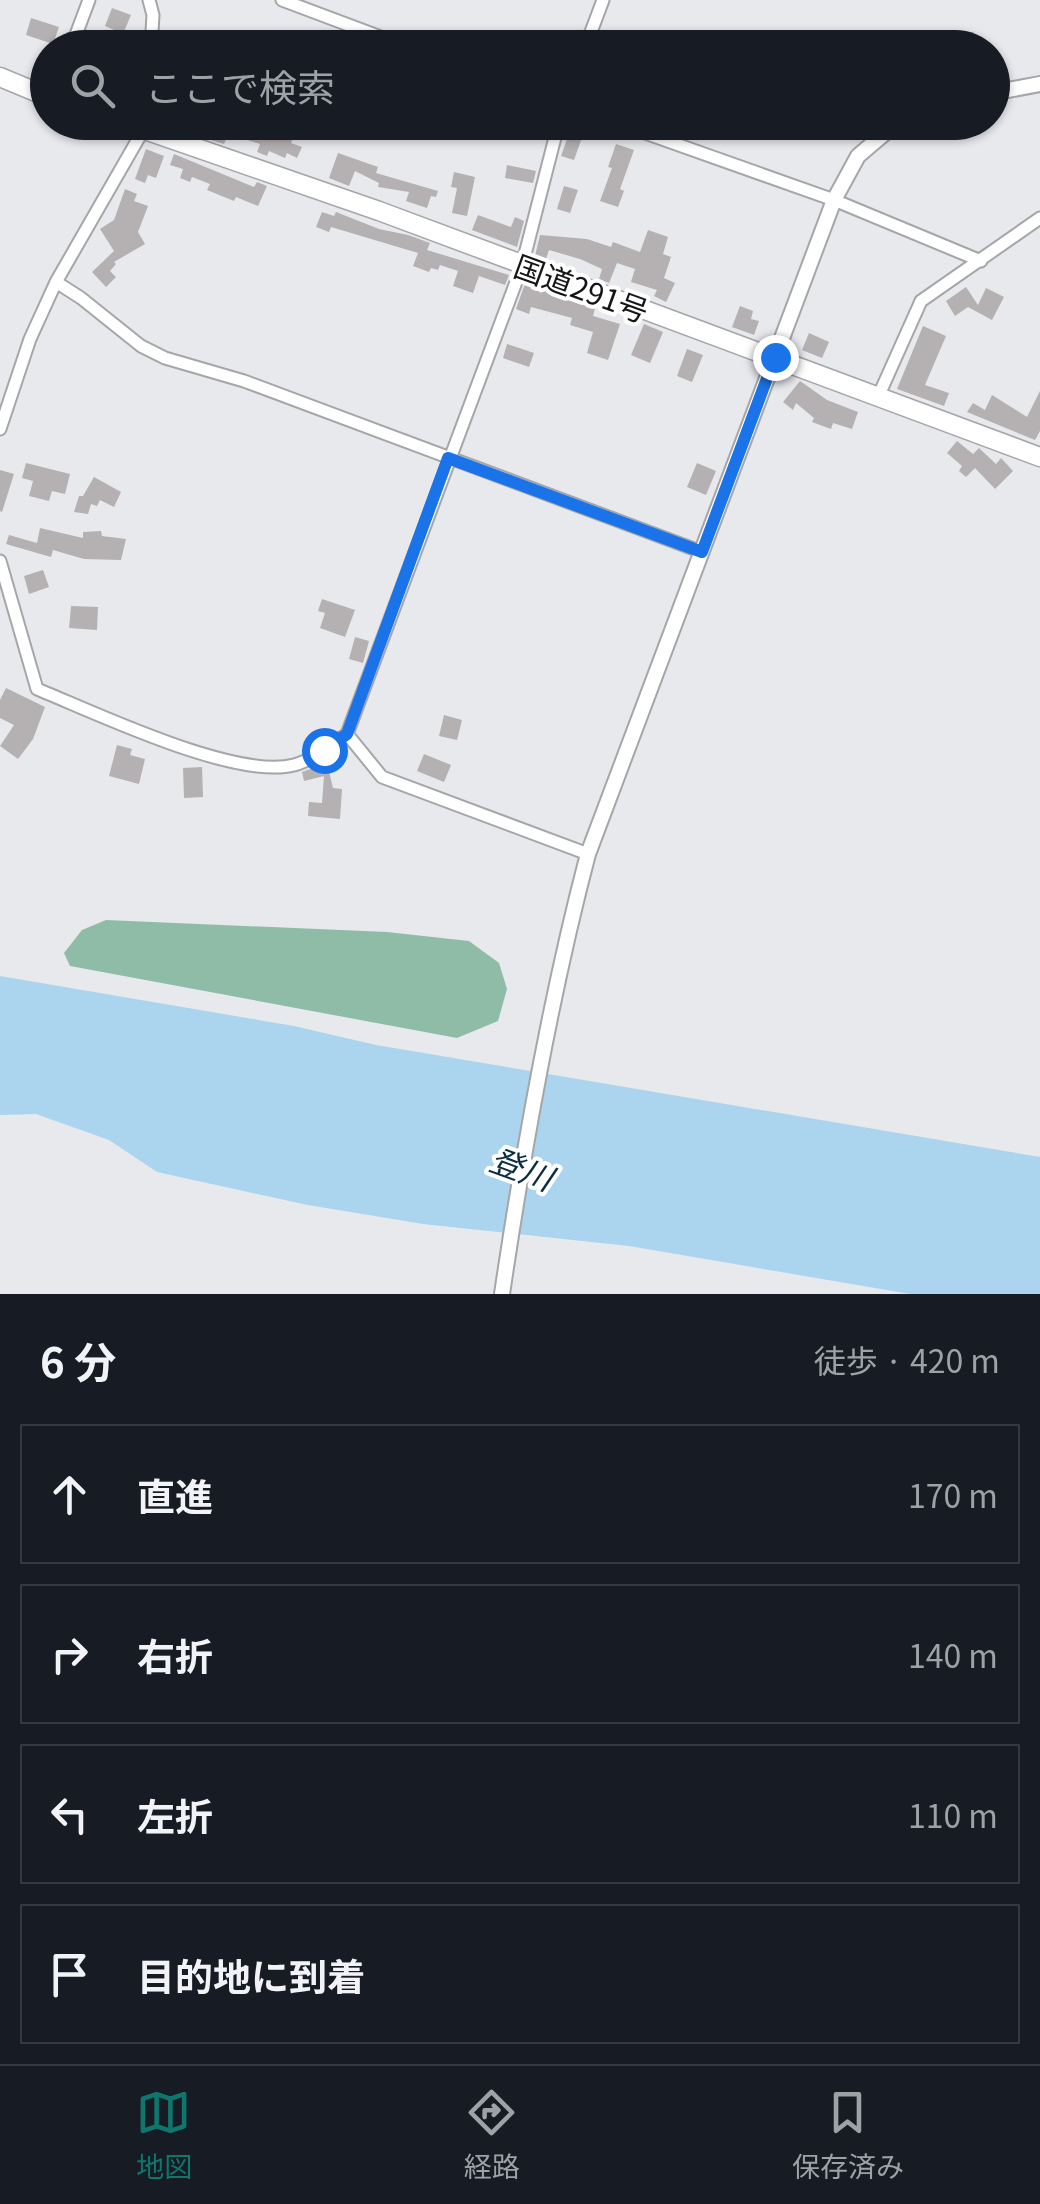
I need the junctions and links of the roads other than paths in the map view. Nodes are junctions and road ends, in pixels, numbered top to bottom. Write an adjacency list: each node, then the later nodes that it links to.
1 (89, 0): 5 (street)
2 (149, 0): 6 (street)
3 (282, 0): 7 (street)
4 (603, 0): 8 (street)
5 (78, 30)
6 (152, 30)
7 (362, 30)
8 (592, 30)
9 (0, 76): 11 (highway)
10 (1040, 84): 12 (street)
11 (30, 90)
12 (1010, 90)
13 (137, 140): 22 (street)
14 (184, 140): 21 (highway, 国道291号)
15 (554, 140): 21 (street)
16 (665, 140): 18 (street)
17 (877, 140): 18 (street)
18 (834, 200): 20 (street); 23 (street)
19 (1040, 220): 20 (street)
20 (980, 261): 24 (street)
21 (522, 266): 23 (highway, 国道291号); 27 (street)
22 (56, 282): 25 (street); 27 (street)
23 (775, 357): 24 (highway, 国道291号); 28 (street)
24 (878, 396): 26 (highway, 国道291号)
25 (0, 429)
26 (1040, 456)
27 (448, 458): 28 (street); 30 (street)
28 (702, 552): 31 (street)
29 (0, 561): 30 (street)
30 (347, 734): 31 (street)
31 (588, 854): 32 (street)
32 (502, 1294)

